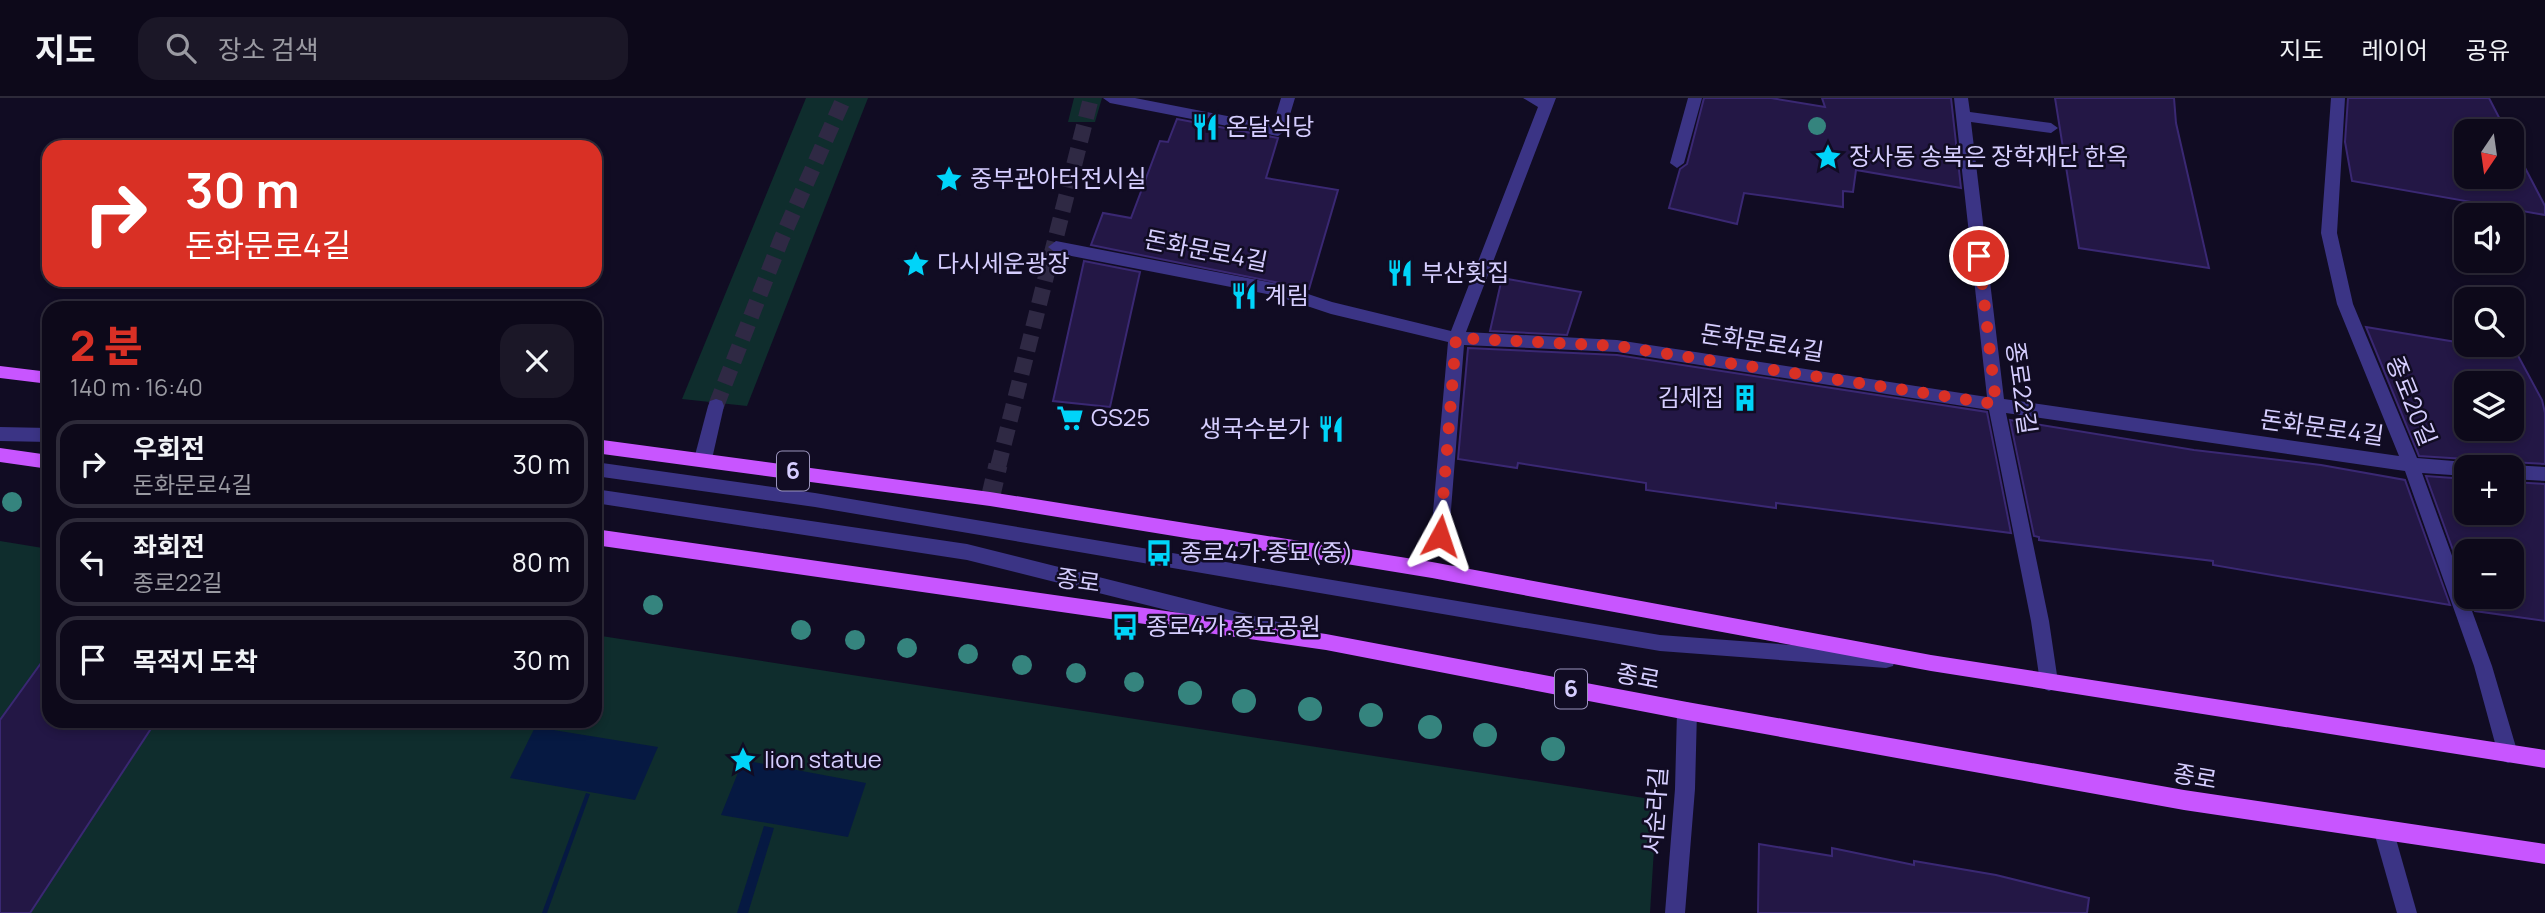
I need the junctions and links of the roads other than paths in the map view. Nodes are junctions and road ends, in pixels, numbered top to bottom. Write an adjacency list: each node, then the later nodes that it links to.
1 (1110, 98): 2 (street)
2 (1288, 98)
3 (1530, 98): 7 (street)
4 (1695, 98): 10 (street)
5 (1961, 98): 8 (street, 종로22길)
6 (2338, 98): 23 (street, 종로20길)
7 (1547, 102): 12 (street)
8 (1963, 116): 9 (street); 15 (street, 종로22길)
9 (2051, 128)
10 (1677, 163)
11 (1056, 247): 12 (street, 돈화문로4길)
12 (1456, 338): 15 (street, 돈화문로4길); 29 (street)
13 (0, 372): 14 (main road)
14 (42, 377)
15 (1996, 404): 23 (street, 돈화문로4길); 33 (street, 종로22길)
16 (716, 406): 21 (street)
17 (0, 433): 18 (street)
18 (42, 435)
19 (602, 447): 21 (main road, 6)
20 (0, 455): 22 (main road)
21 (702, 459): 32 (main road, 6)
22 (42, 461)
23 (2411, 465): 24 (street, 돈화문로4길); 35 (street, 종로20길)
24 (2454, 468)
25 (602, 470): 32 (street)
26 (2524, 473): 27 (street)
27 (2545, 474)
28 (602, 497): 31 (street)
29 (1440, 536)
30 (602, 538): 31 (main road, 종로 / 6)
31 (1326, 642): 34 (main road, 종로 / 6)
32 (1931, 663): 33 (main road, 6)
33 (2049, 682): 35 (main road, 6)
34 (1687, 711): 37 (main road, 종로 / 6); 39 (street, 서순라길)
35 (2508, 754): 36 (main road, 6)
36 (2545, 759)
37 (2384, 832): 38 (main road, 종로 / 6); 40 (street)
38 (2545, 854)
39 (1675, 913)
40 (2407, 913)

